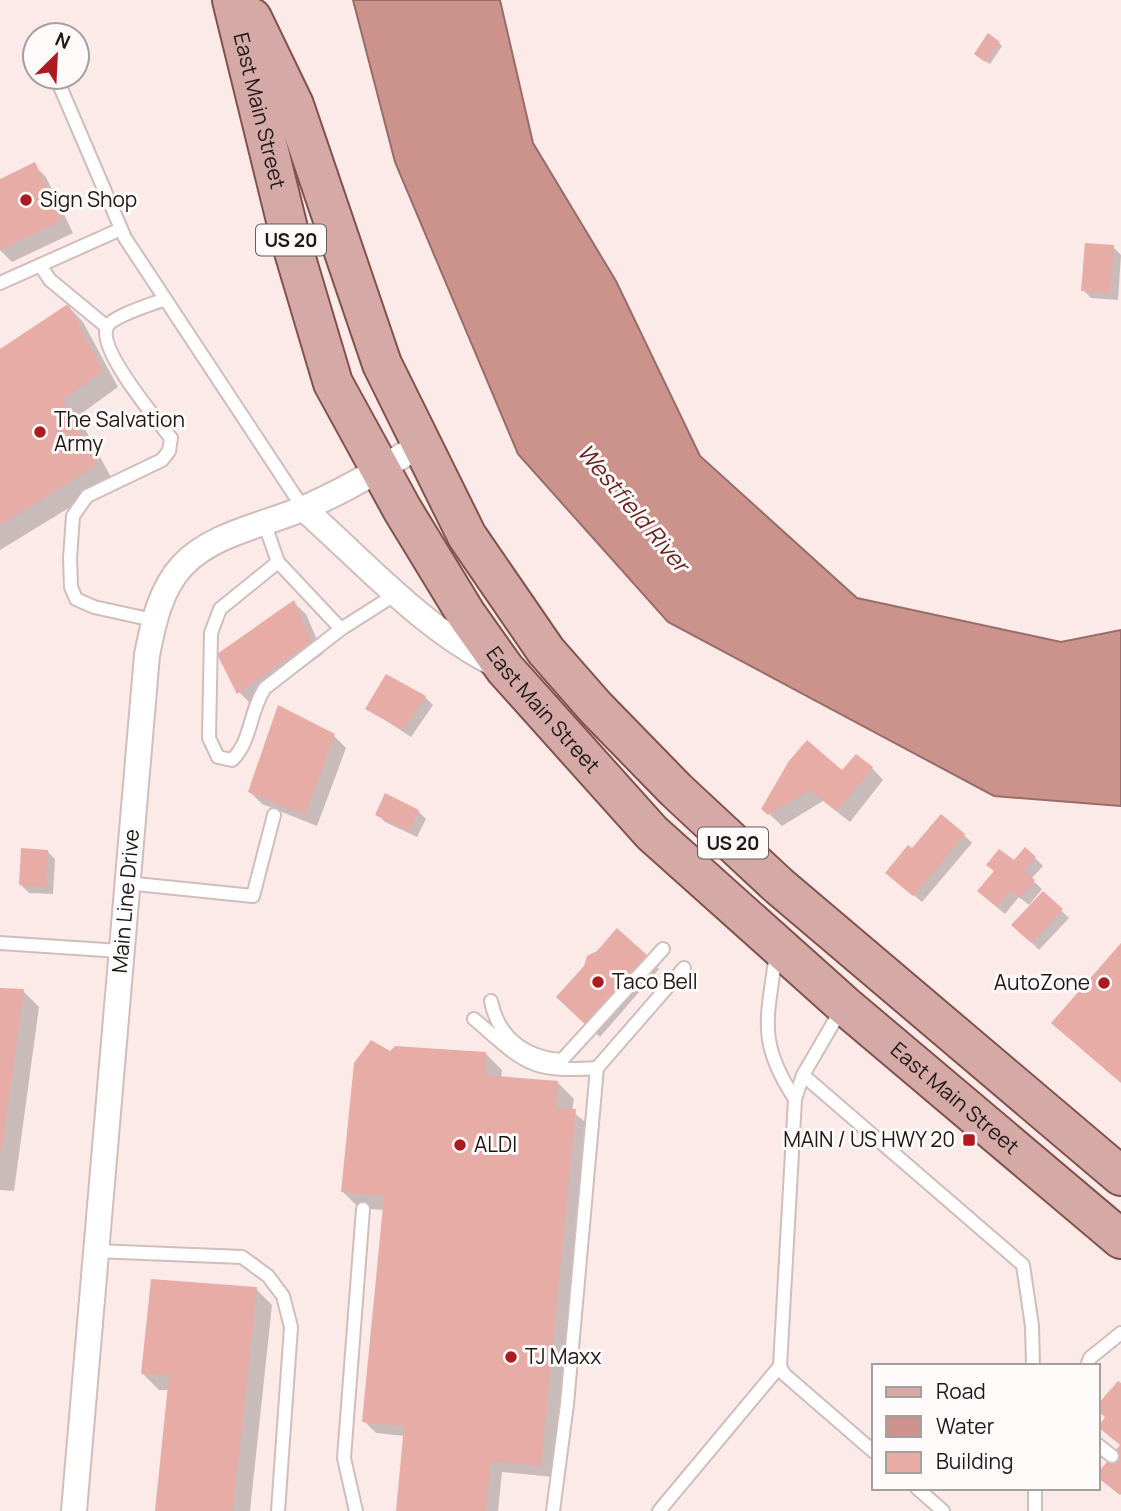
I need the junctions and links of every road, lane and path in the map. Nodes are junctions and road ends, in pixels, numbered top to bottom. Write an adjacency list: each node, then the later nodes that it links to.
1 (232, 0): 10 (main road, East Main Street / US 20)
2 (244, 0): 9 (main road, East Main Street / US 20)
3 (63, 91): 4 (lane)
4 (121, 229): 5 (lane); 7 (lane)
5 (40, 265): 6 (lane); 8 (lane)
6 (0, 283)
7 (165, 299): 8 (lane); 11 (lane)
8 (107, 327): 15 (lane)
9 (420, 445): 10 (street, Main Line Drive); 31 (main road, East Main Street / US 20)
10 (381, 469): 11 (street, Main Line Drive); 17 (main road, East Main Street / US 20)
11 (303, 508): 12 (street, Main Line Drive); 14 (street)
12 (264, 522): 13 (lane); 15 (street, Main Line Drive)
13 (278, 562): 16 (lane); 16 (lane)
14 (396, 594): 16 (lane); 17 (street)
15 (153, 620): 19 (street, Main Line Drive)
16 (341, 629)
17 (505, 669): 21 (main road, East Main Street / US 20)
18 (274, 815): 19 (lane)
19 (126, 883): 23 (street, Main Line Drive)
20 (0, 943): 23 (lane)
21 (777, 947): 26 (main road, East Main Street / US 20); 30 (lane)
22 (663, 949): 25 (lane)
23 (120, 951): 34 (street, Main Line Drive)
24 (684, 968): 28 (lane)
25 (491, 1001)
26 (844, 1005): 29 (lane); 33 (main road, East Main Street / US 20)
27 (474, 1019): 28 (lane)
28 (597, 1068): 47 (lane)
29 (803, 1075): 30 (lane); 36 (lane)
30 (795, 1099): 38 (lane)
31 (1121, 1176)
32 (363, 1209): 46 (lane)
33 (1121, 1238)
34 (95, 1251): 44 (street, Main Line Drive); 45 (lane)
35 (1121, 1333): 37 (lane)
36 (1033, 1364)
37 (1088, 1364)
38 (780, 1366): 40 (lane); 48 (lane)
39 (1100, 1447): 41 (lane)
40 (872, 1450)
41 (1112, 1456)
42 (919, 1490): 49 (lane)
43 (1035, 1490): 50 (lane)
44 (74, 1511)
45 (278, 1511)
46 (356, 1511)
47 (553, 1511)
48 (659, 1511)
49 (943, 1511)
50 (1035, 1511)

